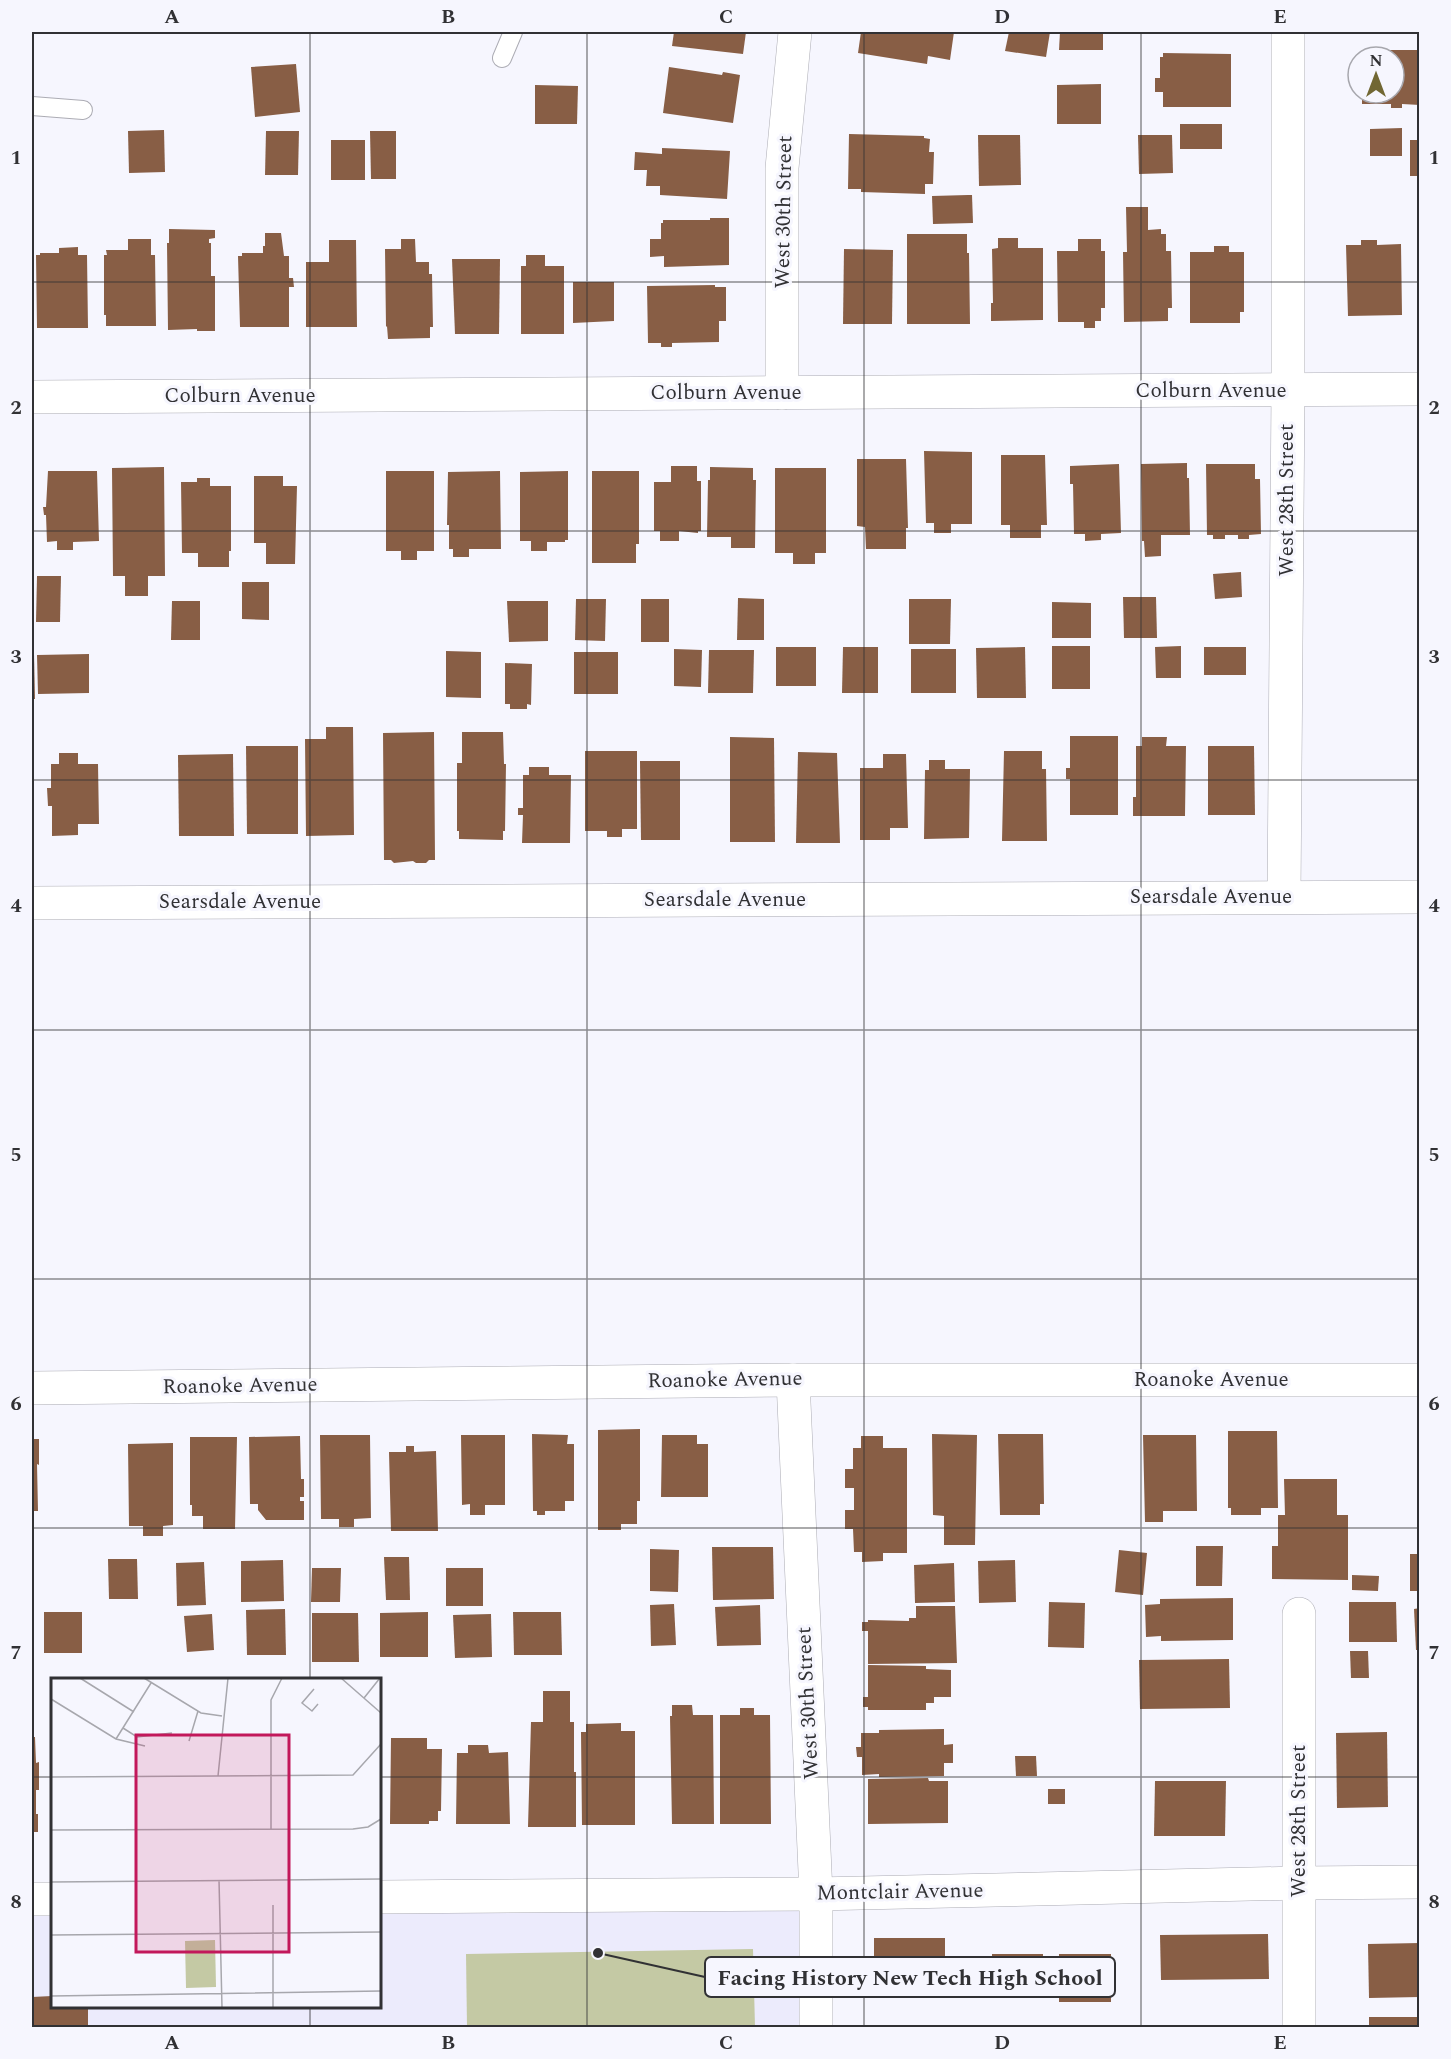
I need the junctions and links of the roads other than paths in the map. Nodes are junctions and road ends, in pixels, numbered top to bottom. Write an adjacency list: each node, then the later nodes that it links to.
1 (513, 32): 4 (lane)
2 (795, 32): 9 (street, West 30th Street)
3 (1288, 32): 8 (street, West 28th Street)
4 (502, 58)
5 (32, 106): 6 (lane)
6 (83, 110)
7 (1419, 389): 8 (street, Colburn Avenue)
8 (1288, 391): 9 (street, Colburn Avenue); 11 (street, West 28th Street)
9 (782, 393): 10 (street, Colburn Avenue)
10 (32, 397)
11 (1284, 897): 12 (street, Searsdale Avenue); 13 (street, Searsdale Avenue)
12 (1419, 897)
13 (32, 903)
14 (793, 1380): 15 (street, Roanoke Avenue); 16 (street, Roanoke Avenue); 20 (street, West 30th Street)
15 (1419, 1380)
16 (32, 1388)
17 (1299, 1614): 19 (street, West 28th Street)
18 (1419, 1882): 19 (street, Montclair Avenue)
19 (1299, 1883): 20 (street, Montclair Avenue); 25 (street, West 28th Street)
20 (816, 1894): 21 (street, Montclair Avenue); 24 (street, West 30th Street)
21 (381, 1897)
22 (32, 1899): 23 (street)
23 (51, 1899)
24 (816, 2028)
25 (1299, 2028)

